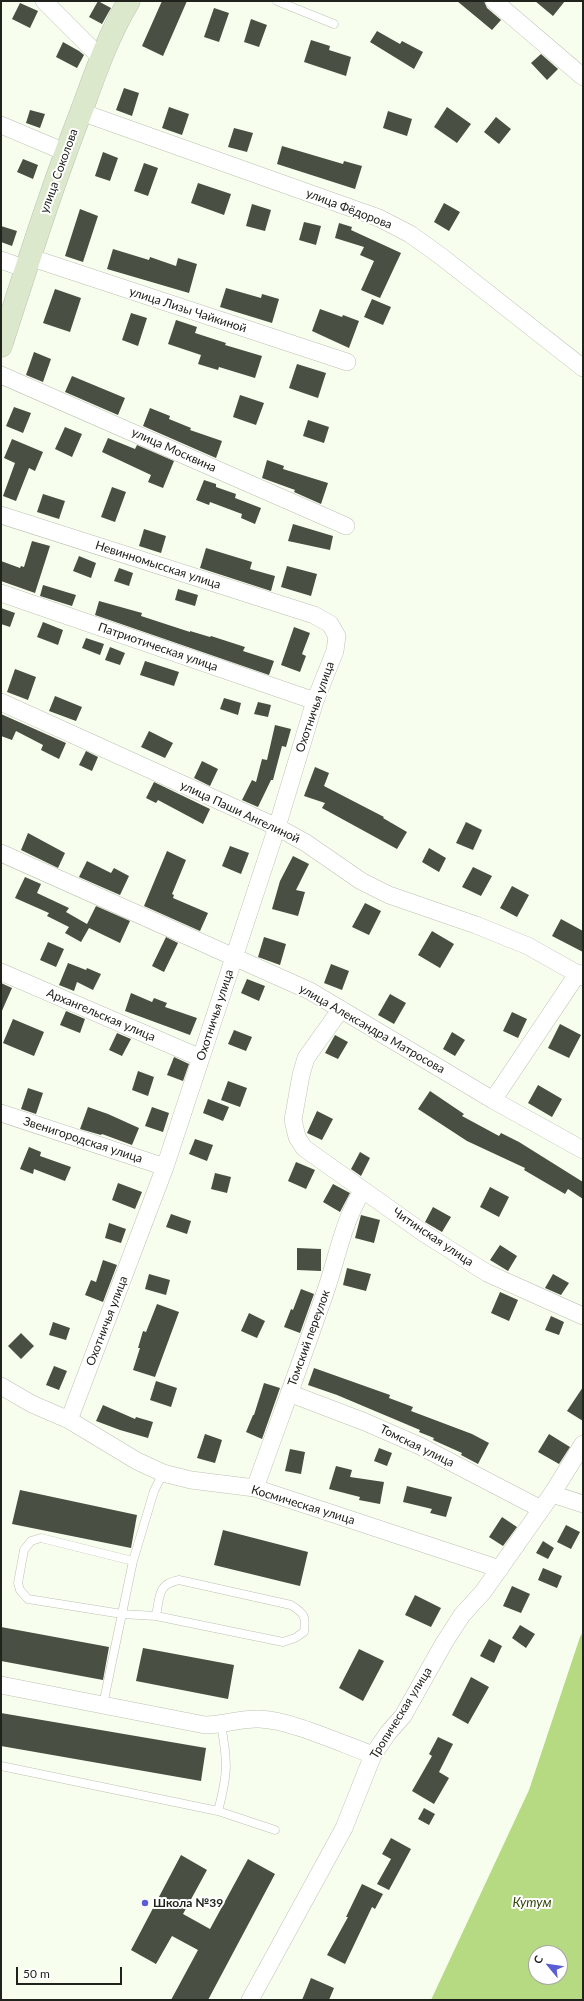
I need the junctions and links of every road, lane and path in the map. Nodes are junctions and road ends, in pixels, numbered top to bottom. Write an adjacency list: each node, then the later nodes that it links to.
1 (44, 1): 6 (street)
2 (128, 1): 6 (main road, улица Соколова)
3 (277, 1): 5 (lane)
4 (494, 1): 7 (street)
5 (334, 24)
6 (102, 58): 8 (main road, улица Соколова)
7 (583, 77)
8 (81, 112): 10 (main road, улица Соколова); 15 (street, улица Фёдорова)
9 (1, 125): 10 (street)
10 (65, 152): 12 (main road, улица Соколова)
11 (1, 260): 12 (street, улица Лизы Чайкиной)
12 (27, 263): 13 (main road, улица Соколова); 14 (street, улица Лизы Чайкиной)
13 (1, 346)
14 (347, 362)
15 (583, 368)
16 (1, 374): 18 (street, улица Москвина)
17 (1, 515): 20 (street, Невинномысская улица)
18 (346, 526)
19 (1, 593): 21 (street, Патриотическая улица)
20 (314, 615): 21 (street, Охотничья улица)
21 (315, 701): 23 (street, Охотничья улица)
22 (1, 702): 23 (street, улица Паши Ангелиной)
23 (277, 827): 25 (street, Охотничья улица); 27 (street, улица Паши Ангелиной)
24 (1, 853): 25 (street, улица Александра Матросова)
25 (234, 957): 28 (street, улица Александра Матросова); 29 (street, Охотничья улица)
26 (1, 972): 29 (street, Архангельская улица)
27 (580, 975): 30 (street)
28 (341, 1009): 30 (street, улица Александра Матросова); 34 (street, Читинская улица)
29 (201, 1058): 33 (street, Охотничья улица)
30 (493, 1100): 32 (street, улица Александра Матросова)
31 (1, 1113): 33 (street, Звенигородская улица)
32 (583, 1150)
33 (165, 1167): 38 (street, Охотничья улица)
34 (363, 1190): 35 (street, Читинская улица); 37 (street, Томский переулок)
35 (583, 1316)
36 (1, 1386): 38 (street, Космическая улица)
37 (289, 1393): 41 (street, Томский переулок); 44 (street, Томская улица)
38 (69, 1420): 40 (street, Космическая улица)
39 (583, 1444): 42 (street, Тропическая улица)
40 (163, 1473): 41 (street, Космическая улица); 45 (lane)
41 (255, 1488): 46 (street, Космическая улица)
42 (552, 1494): 43 (street); 44 (street, Тропическая улица)
43 (583, 1504)
44 (541, 1509): 46 (street, Тропическая улица)
45 (133, 1561): 47 (lane); 47 (lane)
46 (500, 1569): 52 (street, Тропическая улица)
47 (122, 1614): 48 (lane); 50 (lane)
48 (156, 1616): 48 (lane)
49 (1, 1685): 50 (street)
50 (103, 1705): 51 (street)
51 (221, 1725): 52 (street); 54 (lane)
52 (373, 1756): 56 (street, Тропическая улица)
53 (1, 1766): 54 (lane)
54 (218, 1811): 55 (lane)
55 (275, 1830)
56 (250, 2000)

